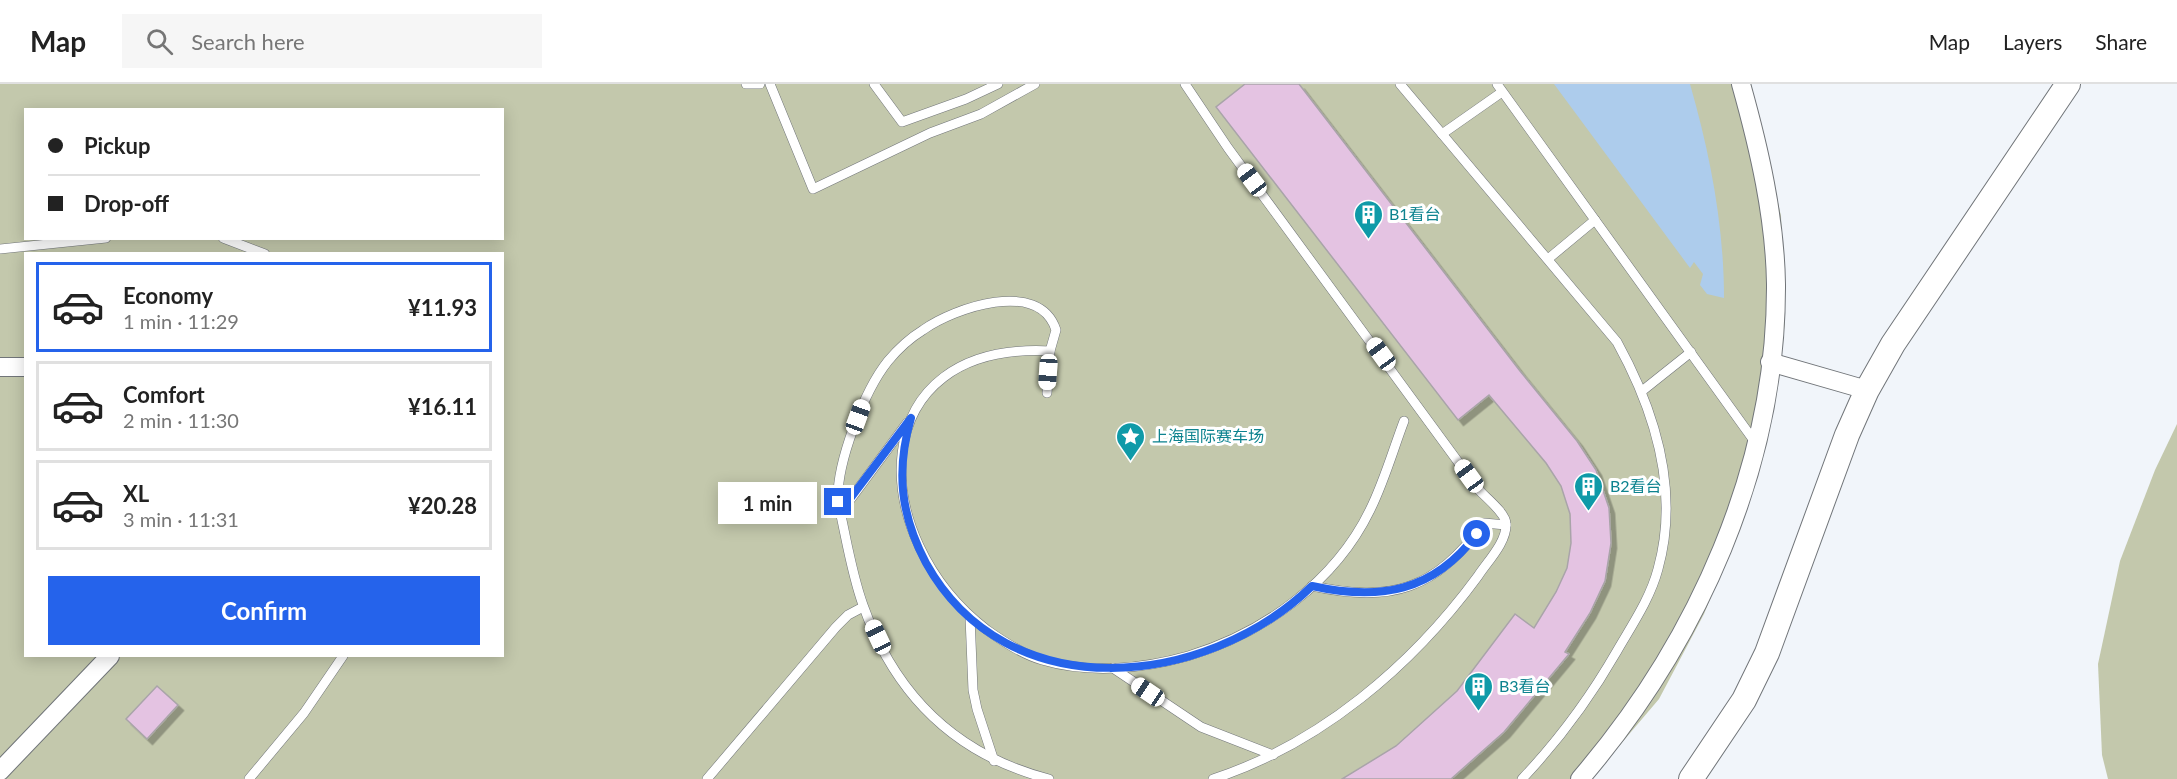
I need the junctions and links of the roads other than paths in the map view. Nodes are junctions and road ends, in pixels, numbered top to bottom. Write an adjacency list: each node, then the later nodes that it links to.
1 (746, 84): 2 (lane)
2 (760, 84)
3 (770, 84): 6 (lane)
4 (874, 84): 5 (lane)
5 (998, 84)
6 (1035, 84)
7 (1185, 84): 31 (lane)
8 (1400, 84): 12 (lane)
9 (1741, 84): 21 (street)
10 (2068, 84): 24 (street)
11 (1499, 88): 12 (lane); 13 (lane)
12 (1442, 134): 18 (lane)
13 (1595, 220): 18 (lane); 20 (lane)
14 (87, 240): 16 (lane)
15 (228, 240): 17 (lane)
16 (0, 249)
17 (260, 252)
18 (1548, 259): 25 (lane)
19 (1050, 351): 26 (lane); 27 (lane); 30 (lane)
20 (1691, 352): 25 (lane); 29 (lane)
21 (1770, 362): 24 (street); 29 (street)
22 (24, 366): 23 (street)
23 (0, 367)
24 (1867, 390): 47 (street)
25 (1642, 391): 45 (lane)
26 (1047, 393)
27 (911, 418): 30 (lane); 34 (lane)
28 (1404, 421): 32 (lane)
29 (1755, 442): 46 (street)
30 (840, 512): 33 (lane)
31 (1506, 525): 32 (lane); 38 (lane)
32 (1312, 586): 37 (lane)
33 (863, 607): 39 (lane); 42 (lane)
34 (970, 617): 37 (lane); 39 (lane)
35 (109, 657): 40 (street)
36 (342, 657): 41 (lane)
37 (1113, 668): 38 (lane)
38 (1273, 755): 44 (lane)
39 (994, 761): 43 (lane)
40 (0, 771)
41 (249, 779)
42 (707, 779)
43 (1048, 779)
44 (1213, 779)
45 (1522, 779)
46 (1580, 779)
47 (1691, 779)

